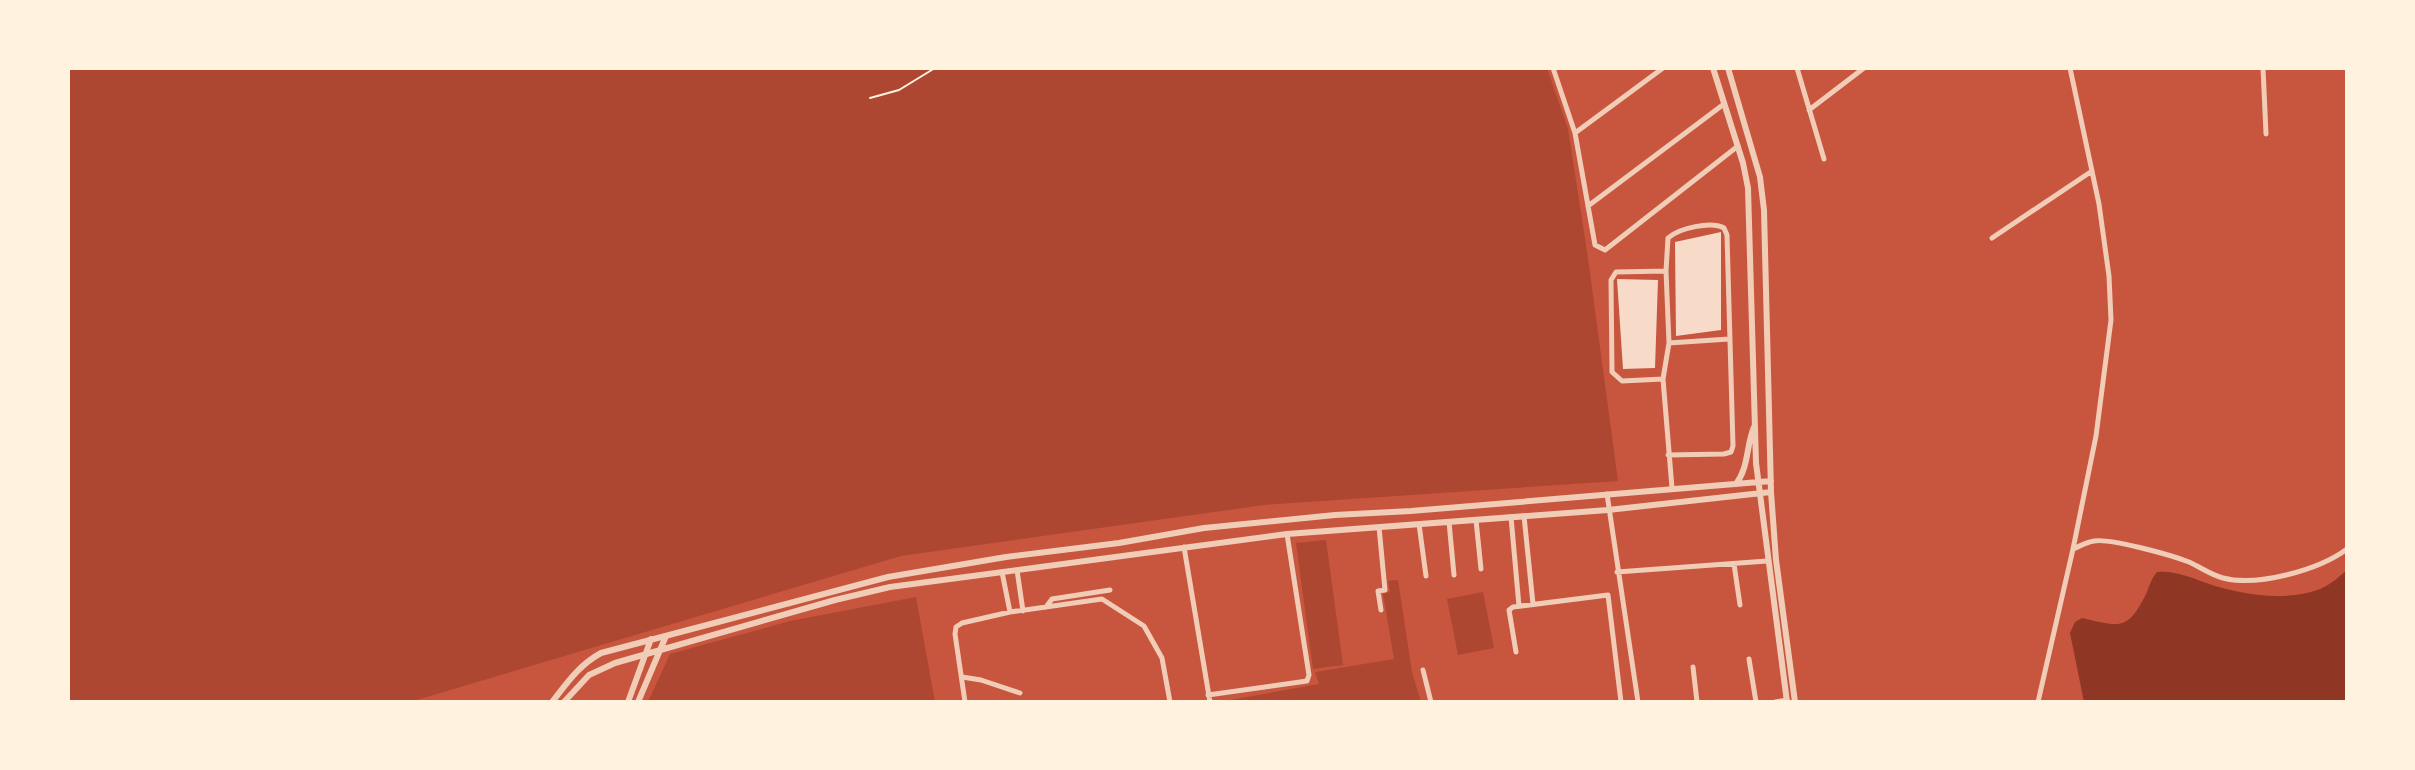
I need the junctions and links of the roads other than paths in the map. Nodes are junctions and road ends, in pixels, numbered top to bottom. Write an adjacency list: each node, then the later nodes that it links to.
1 (1663, 68): 11 (street)
2 (1713, 68): 9 (street)
3 (1728, 68): 24 (street)
4 (1797, 68): 10 (street)
5 (1864, 68): 10 (street)
6 (2070, 68): 15 (street)
7 (2263, 68): 12 (street)
8 (1555, 70): 11 (street)
9 (1724, 104): 13 (street); 16 (street)
10 (1809, 110): 14 (street)
11 (1575, 132): 16 (street)
12 (2266, 134)
13 (1738, 146): 16 (street); 22 (street)
14 (1824, 159)
15 (2092, 171): 17 (street); 40 (street)
16 (1588, 206)
17 (1992, 238)
18 (1665, 271): 19 (street); 20 (street); 21 (street)
19 (1729, 339): 20 (street); 23 (street)
20 (1669, 343): 21 (street)
21 (1664, 379): 23 (street)
22 (1755, 423): 25 (street); 26 (street)
23 (1668, 455): 27 (street)
24 (1771, 481): 25 (street); 29 (street)
25 (1758, 482): 26 (street); 28 (street)
26 (1736, 484): 27 (street)
27 (1672, 488): 30 (street)
28 (1759, 492): 29 (street); 31 (street); 42 (street)
29 (1771, 492): 84 (street)
30 (1607, 494): 31 (street); 46 (street)
31 (1608, 510): 32 (street); 48 (street)
32 (1524, 516): 33 (street); 53 (street)
33 (1511, 517): 34 (street); 55 (street)
34 (1476, 520): 35 (street); 44 (street)
35 (1449, 522): 36 (street); 49 (street)
36 (1419, 524): 37 (street); 50 (street)
37 (1379, 527): 38 (street); 57 (street)
38 (1287, 534): 39 (street); 70 (street)
39 (1184, 547): 45 (street); 70 (street)
40 (2073, 549): 41 (street); 85 (street)
41 (2347, 549)
42 (1767, 562): 43 (street); 71 (street)
43 (1734, 564): 48 (street); 54 (street)
44 (1481, 569)
45 (1017, 570): 47 (street); 59 (street)
46 (920, 572): 51 (street); 60 (street)
47 (1002, 572): 51 (street); 58 (street)
48 (1617, 572): 80 (street)
49 (1454, 575)
50 (1426, 576)
51 (921, 582): 62 (street)
52 (1110, 590): 56 (street)
53 (1533, 604): 55 (street); 79 (street)
54 (1740, 605)
55 (1519, 606): 64 (street)
56 (1046, 607): 59 (street); 77 (street)
57 (1381, 610)
58 (1010, 611): 59 (street); 68 (street)
59 (1023, 611)
60 (666, 636): 61 (street); 62 (street)
61 (651, 639): 63 (street); 72 (street)
62 (663, 648): 63 (street); 75 (street)
63 (647, 652): 73 (street); 74 (street)
64 (1516, 652)
65 (1749, 659): 82 (street)
66 (1693, 667): 81 (street)
67 (1423, 670): 78 (street)
68 (961, 677): 69 (street); 76 (street)
69 (1020, 693)
70 (1209, 698)
71 (1787, 701): 83 (street)
72 (552, 702)
73 (564, 702)
74 (628, 702)
75 (638, 702)
76 (965, 702)
77 (1170, 702)
78 (1431, 702)
79 (1621, 702)
80 (1638, 702)
81 (1697, 702)
82 (1756, 702)
83 (1775, 702)
84 (1795, 702)
85 (2038, 702)

